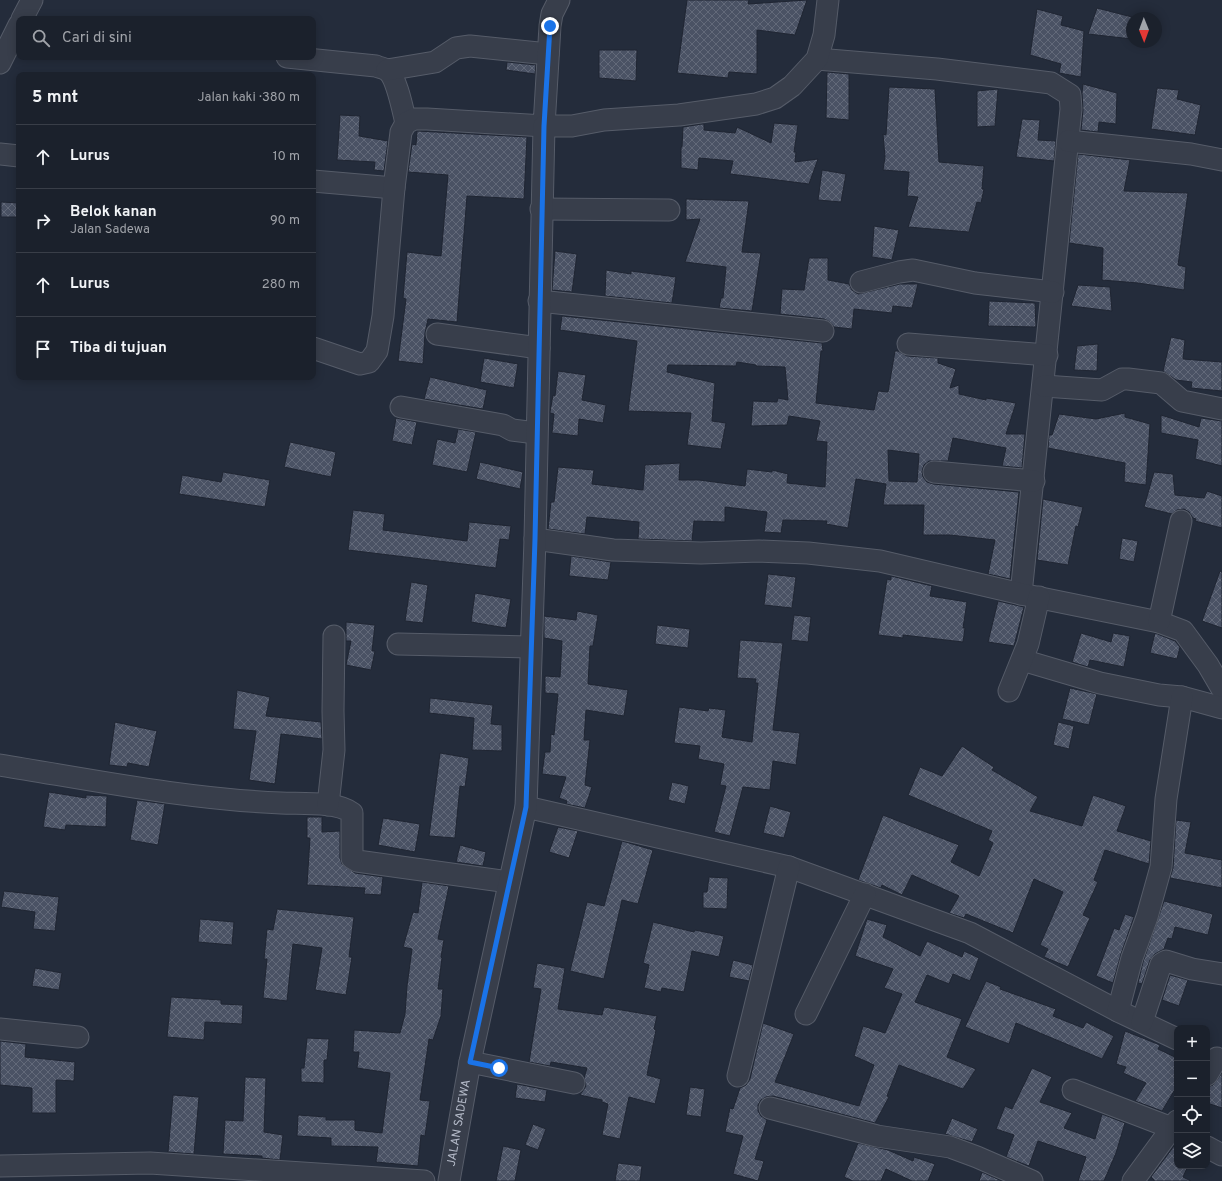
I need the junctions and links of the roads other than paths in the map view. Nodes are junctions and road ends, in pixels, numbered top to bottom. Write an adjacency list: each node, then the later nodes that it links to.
1 (32, 0): 4 (street)
2 (559, 0): 6 (street, JALAN SADEWA)
3 (828, 0): 7 (street)
4 (24, 16)
5 (16, 31): 9 (street)
6 (548, 54): 10 (street); 12 (street, JALAN SADEWA)
7 (817, 59): 12 (street); 13 (street)
8 (316, 60): 10 (street)
9 (0, 63)
10 (387, 70): 11 (street)
11 (406, 123): 12 (street); 18 (street)
12 (544, 126): 19 (street, JALAN SADEWA)
13 (1068, 141): 16 (street); 22 (street)
14 (0, 154): 15 (street)
15 (16, 156)
16 (1222, 160)
17 (316, 181): 18 (street)
18 (394, 188): 28 (street)
19 (541, 209): 20 (street); 23 (street, JALAN SADEWA)
20 (669, 210)
21 (861, 282): 22 (street)
22 (1053, 292): 29 (street)
23 (539, 301): 24 (street); 27 (street, JALAN SADEWA)
24 (823, 331)
25 (437, 334): 27 (street)
26 (908, 344): 29 (street)
27 (529, 347): 33 (street, JALAN SADEWA)
28 (316, 349)
29 (1047, 355): 30 (street)
30 (1044, 386): 32 (street); 35 (street)
31 (401, 407): 33 (street)
32 (1222, 409)
33 (525, 432): 37 (street, JALAN SADEWA)
34 (934, 472): 35 (street)
35 (1034, 481): 38 (street)
36 (1181, 522): 39 (street)
37 (535, 539): 38 (street); 42 (street, JALAN SADEWA)
38 (1030, 595): 39 (street); 43 (street)
39 (1158, 622): 44 (street)
40 (334, 636): 49 (street)
41 (398, 644): 42 (street)
42 (530, 648): 50 (street, JALAN SADEWA)
43 (1022, 660): 45 (street); 46 (street)
44 (1222, 689)
45 (1009, 691)
46 (1182, 697): 47 (street); 55 (street)
47 (1222, 708)
48 (0, 764): 49 (street)
49 (328, 805): 52 (street)
50 (526, 807): 51 (street); 52 (street, JALAN SADEWA)
51 (789, 867): 53 (street); 62 (street)
52 (509, 882): 61 (street, JALAN SADEWA)
53 (865, 894): 55 (street); 56 (street)
54 (1222, 974): 57 (street)
55 (1118, 1011): 57 (street)
56 (806, 1014)
57 (1142, 1022): 60 (street)
58 (0, 1028): 59 (street)
59 (78, 1038)
60 (1174, 1038)
61 (470, 1062): 63 (street); 73 (street, JALAN SADEWA)
62 (738, 1076)
63 (574, 1083)
64 (1073, 1090): 66 (street)
65 (770, 1108): 74 (street)
66 (1174, 1126)
67 (1174, 1127): 75 (street)
68 (1210, 1149): 69 (street)
69 (1222, 1155)
70 (0, 1166): 71 (street)
71 (421, 1181): 72 (street)
72 (424, 1181)
73 (449, 1181)
74 (1032, 1181)
75 (1132, 1181)

